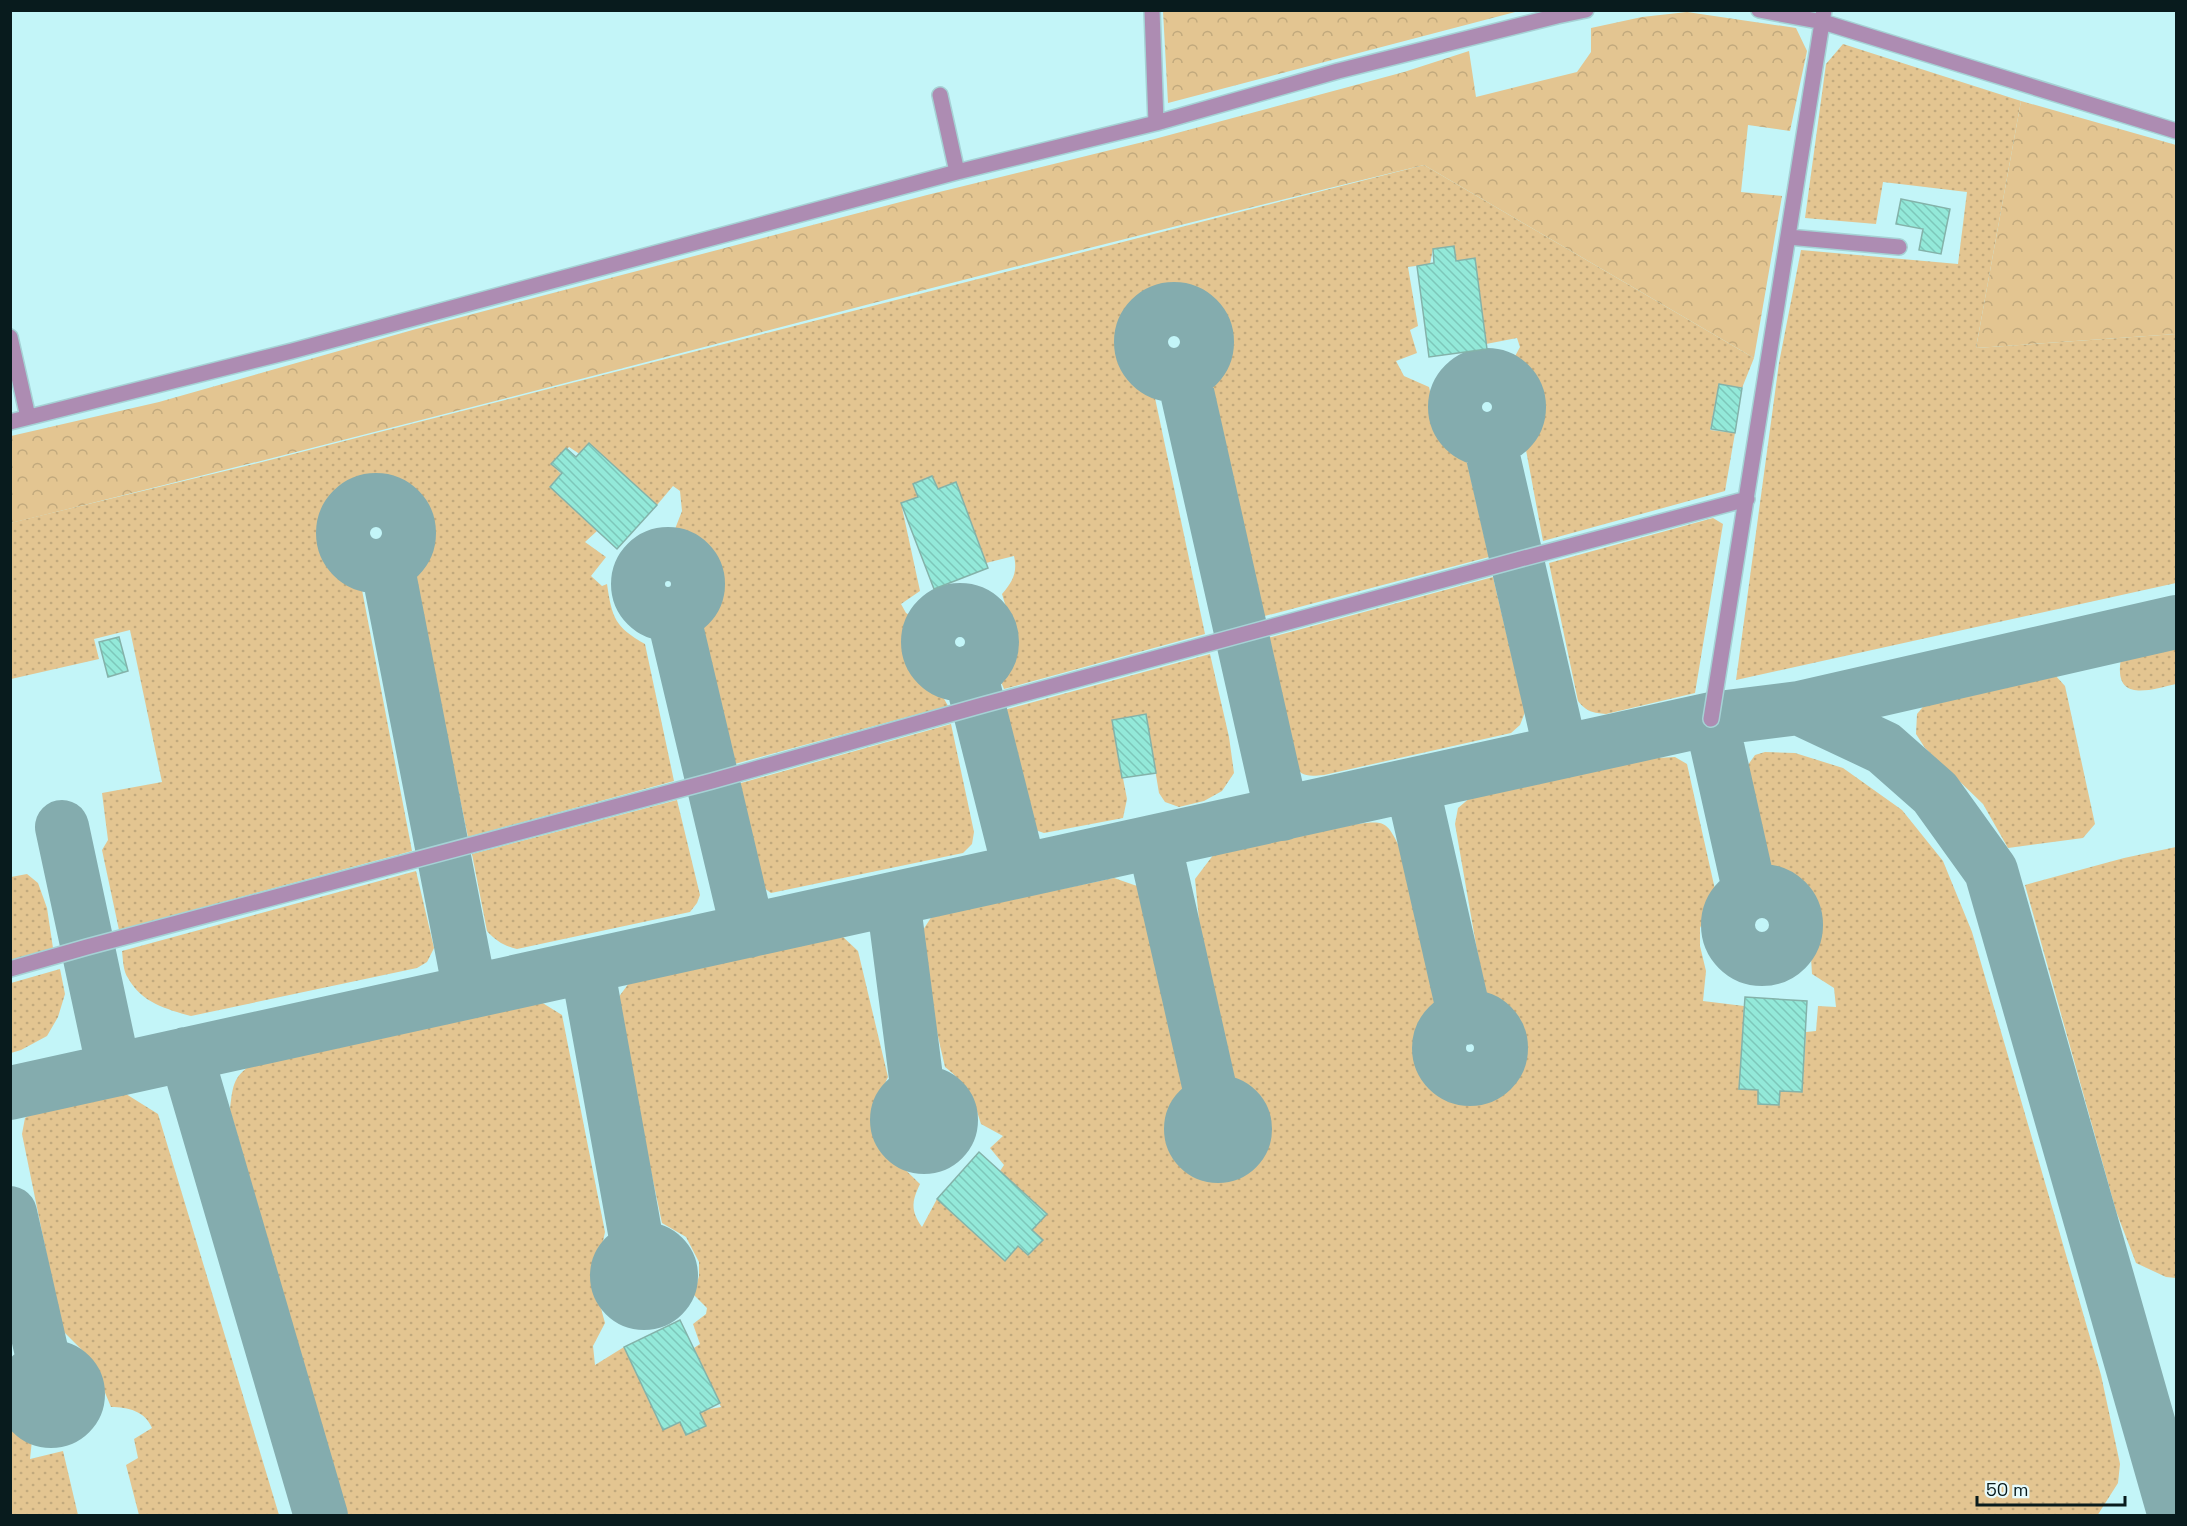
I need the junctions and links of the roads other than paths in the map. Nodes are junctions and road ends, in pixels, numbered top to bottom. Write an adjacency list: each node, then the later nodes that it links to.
1 (1152, 10): 7 (street)
2 (1586, 10): 4 (street)
3 (1759, 10): 5 (street)
4 (1557, 13): 7 (street)
5 (1823, 16): 8 (street); 10 (street)
6 (940, 95): 9 (street)
7 (1156, 123): 9 (street)
8 (2176, 131)
9 (957, 172): 13 (street)
10 (1788, 237): 11 (street); 15 (street)
11 (1899, 247)
12 (10, 337): 13 (street)
13 (28, 417): 14 (street)
14 (10, 422)
15 (1747, 500): 16 (street); 17 (street)
16 (1711, 719)
17 (10, 969)

